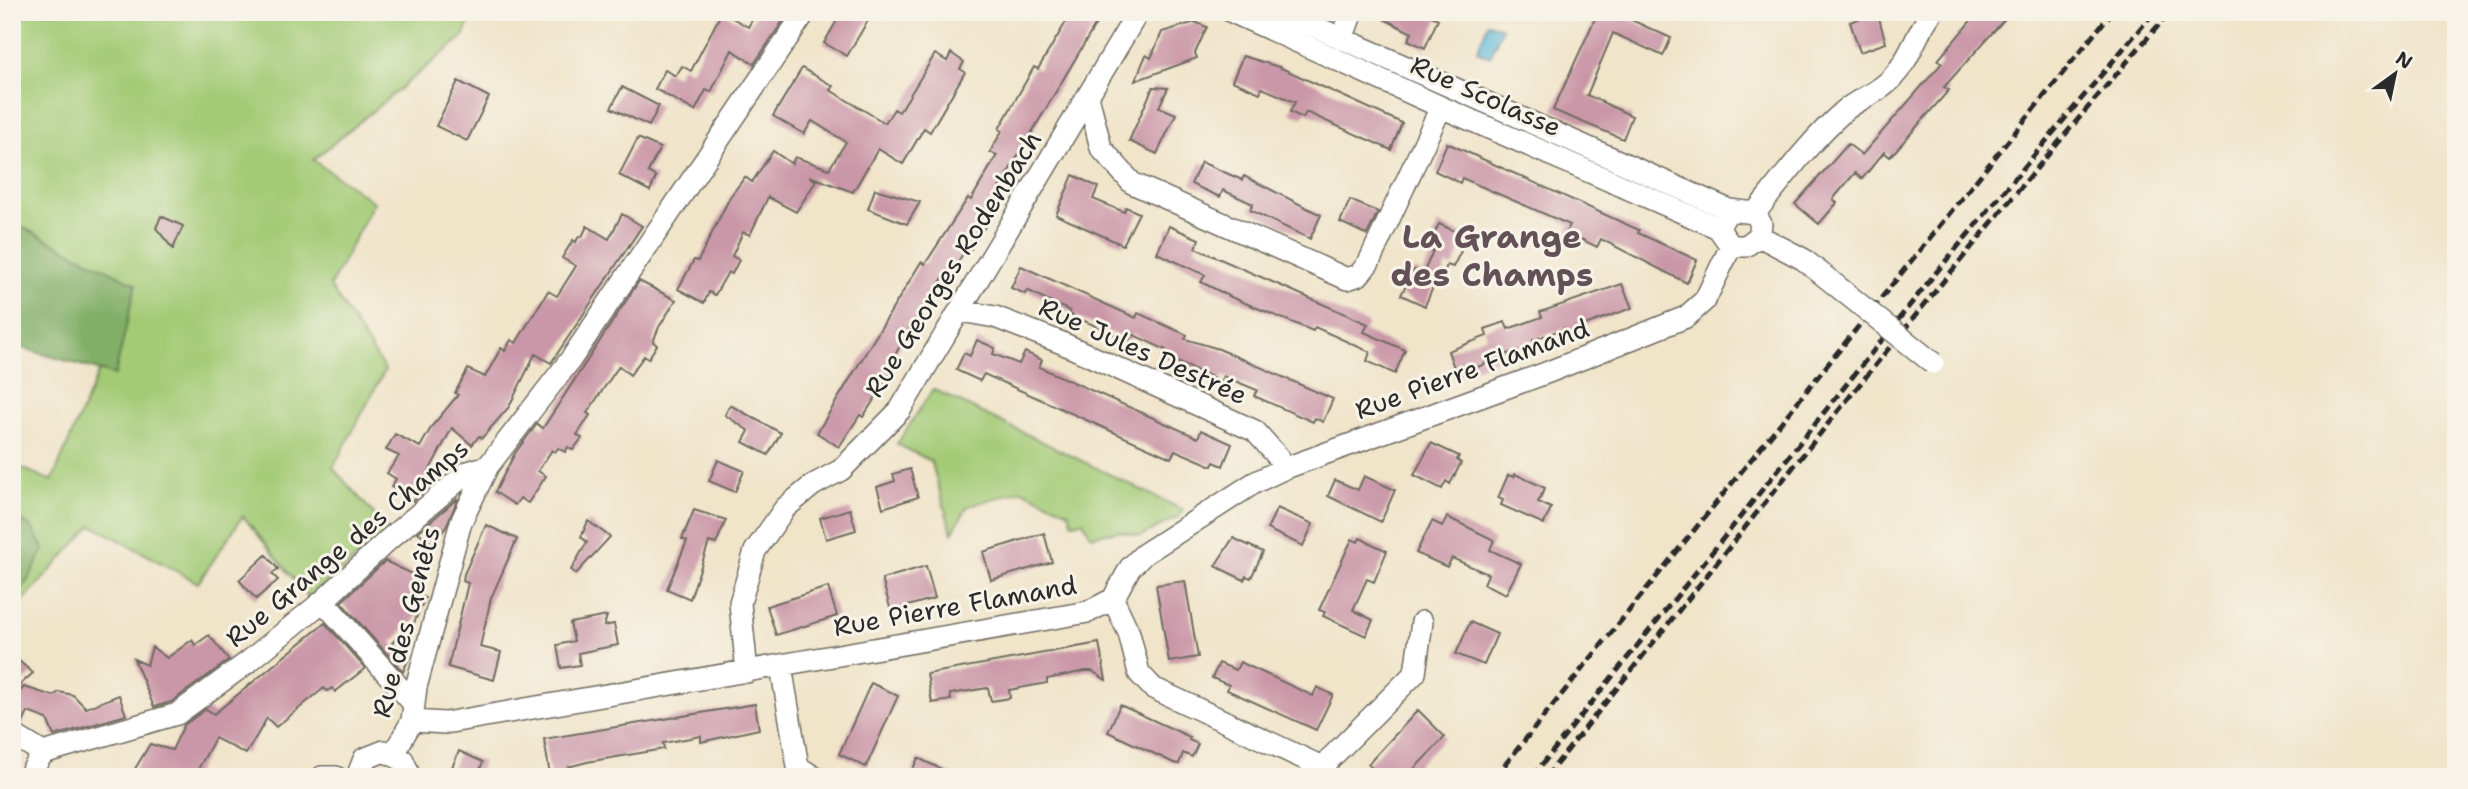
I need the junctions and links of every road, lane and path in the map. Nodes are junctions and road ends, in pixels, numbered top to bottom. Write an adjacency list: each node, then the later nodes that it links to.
1 (805, 12): 17 (street, Rue Grange des Champs)
2 (1138, 12): 9 (street, Rue Georges Rodenbach)
3 (1232, 12): 10 (street, Rue Scolasse)
4 (1282, 12): 8 (street, Rue Scolasse)
5 (1352, 12): 8 (street)
6 (1932, 12): 7 (street)
7 (1918, 21): 11 (street)
8 (1342, 39): 12 (street, Rue Scolasse)
9 (1088, 96): 10 (street); 15 (street, Rue Georges Rodenbach)
10 (1440, 107): 12 (street, Rue Scolasse)
11 (1755, 214): 12 (street); 13 (street)
12 (1724, 219): 14 (street)
13 (1759, 236): 14 (street); 16 (street, bridge)
14 (1731, 246): 18 (street, Rue Pierre Flamand)
15 (961, 311): 18 (street, Rue Jules Destrée); 23 (street, Rue Georges Rodenbach)
16 (1933, 363)
17 (488, 466): 20 (street, Rue Grange des Champs); 24 (street, Rue des Genêts)
18 (1283, 469): 19 (street, Rue Pierre Flamand)
19 (1113, 599): 22 (street, Rue Pierre Flamand); 28 (street)
20 (323, 601): 24 (street); 26 (street, Rue Grange des Champs)
21 (1422, 622): 28 (street)
22 (781, 666): 23 (street, Rue Pierre Flamand); 34 (street)
23 (747, 672): 24 (street, Rue Pierre Flamand)
24 (413, 712): 27 (street, Rue des Genêts)
25 (12, 734): 26 (street)
26 (43, 753): 29 (street)
27 (394, 753): 32 (street); 33 (street)
28 (1318, 772)
29 (28, 777)
30 (321, 777): 31 (street)
31 (336, 777)
32 (357, 777)
33 (410, 777)
34 (814, 777)

